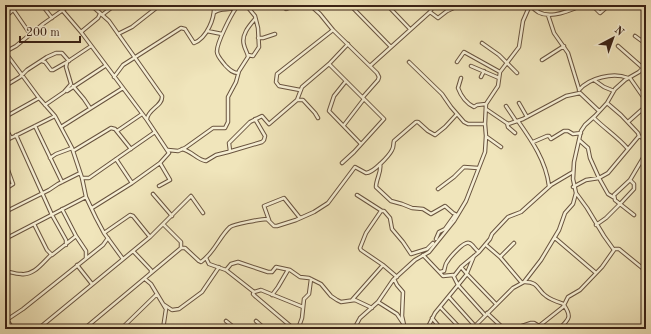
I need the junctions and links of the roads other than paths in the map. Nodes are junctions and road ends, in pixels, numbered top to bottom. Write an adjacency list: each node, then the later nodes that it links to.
1 (10, 5): 22 (street)
2 (42, 5): 29 (street)
3 (70, 5): 23 (street)
4 (91, 5): 26 (street)
5 (115, 5): 26 (street)
6 (160, 5): 37 (street)
7 (214, 5): 24 (street)
8 (239, 5): 21 (street)
9 (246, 5): 30 (street)
10 (280, 5): 11 (street)
11 (297, 5)
12 (310, 5): 32 (street)
13 (350, 5): 49 (street)
14 (387, 5): 31 (street)
15 (434, 5): 25 (street)
16 (460, 5): 25 (street)
17 (530, 5): 27 (street); 58 (street)
18 (583, 5): 27 (street)
19 (592, 5): 20 (street)
20 (609, 5)
21 (236, 8): 24 (street); 38 (street)
22 (13, 10): 28 (street); 33 (street)
23 (63, 11): 29 (street); 35 (street)
24 (214, 12): 34 (street)
25 (430, 12): 31 (street)
26 (101, 14): 35 (street); 37 (street)
27 (548, 15): 47 (street)
28 (5, 17)
29 (52, 18): 36 (street)
30 (255, 19): 42 (street); 51 (street)
31 (410, 29): 49 (street)
32 (333, 30): 44 (street); 80 (street)
33 (28, 31): 36 (street); 41 (street)
34 (207, 31): 38 (street); 52 (street)
35 (81, 32): 46 (street)
36 (32, 34): 41 (street)
37 (118, 34): 52 (street)
38 (222, 34): 67 (street)
39 (275, 34): 42 (street)
40 (635, 36): 45 (street)
41 (27, 37): 50 (street)
42 (258, 38): 51 (street)
43 (482, 43): 58 (street)
44 (348, 44): 59 (street); 62 (street)
45 (646, 44)
46 (91, 46): 55 (street); 61 (street)
47 (564, 46): 53 (street); 81 (street)
48 (618, 46): 64 (street)
49 (391, 47): 62 (street)
50 (5, 52): 69 (street)
51 (248, 56): 67 (street)
52 (135, 57): 70 (street); 96 (street)
53 (542, 60)
54 (41, 61): 55 (street); 55 (street); 69 (street)
55 (68, 62): 77 (street)
56 (409, 62): 97 (street)
57 (457, 62): 66 (street)
58 (507, 62): 66 (street); 68 (street)
59 (329, 64): 76 (street); 80 (street)
60 (646, 65): 64 (street)
61 (106, 66): 70 (street); 77 (street)
62 (370, 66): 84 (street)
63 (471, 66): 65 (street)
64 (643, 68): 74 (street)
65 (484, 71): 71 (street); 73 (street)
66 (500, 72): 73 (street)
67 (238, 73): 129 (street)
68 (517, 73)
69 (23, 75): 78 (street); 83 (street)
70 (114, 77): 79 (street)
71 (481, 77)
72 (461, 78): 89 (street)
73 (499, 78): 89 (street)
74 (629, 78): 75 (street); 82 (street); 86 (street)
75 (594, 80): 81 (street); 82 (street)
76 (346, 81): 84 (street); 110 (street)
77 (73, 85): 90 (street); 93 (street)
78 (5, 86)
79 (123, 88): 93 (street); 98 (street)
80 (300, 90): 85 (street)
81 (580, 91): 95 (street); 101 (street)
82 (614, 91): 87 (street)
83 (39, 98): 90 (street); 100 (street)
84 (363, 98): 110 (street); 126 (street)
85 (297, 100): 102 (street); 104 (street)
86 (646, 101)
87 (607, 102): 95 (street); 107 (street)
88 (519, 103): 101 (street)
89 (486, 104): 94 (street)
90 (44, 105): 99 (street)
91 (506, 106): 106 (street)
92 (646, 106): 107 (street)
93 (90, 108): 113 (street)
94 (486, 109): 108 (street); 109 (street)
95 (599, 112): 103 (street)
96 (148, 114): 98 (street); 105 (street)
97 (457, 114): 109 (street); 140 (street)
98 (143, 115): 105 (street); 114 (street)
99 (55, 116): 111 (street); 113 (street)
100 (5, 117)
101 (527, 117): 106 (street)
102 (318, 118)
103 (594, 118): 117 (street); 130 (street)
104 (255, 119): 133 (street); 133 (street)
105 (147, 120): 115 (street)
106 (517, 121): 108 (street); 125 (street)
107 (628, 122): 120 (street)
108 (507, 123): 116 (street)
109 (485, 124): 119 (street)
110 (344, 125): 126 (street)
111 (35, 126): 118 (street); 135 (street)
112 (5, 127): 121 (street)
113 (61, 127): 131 (street)
114 (117, 131): 128 (street); 131 (street)
115 (155, 132): 128 (street); 132 (street)
116 (515, 133)
117 (581, 133): 122 (street); 125 (street)
118 (16, 135): 121 (street); 156 (street)
119 (486, 136): 127 (street); 141 (street)
120 (639, 136): 123 (street); 130 (street)
121 (11, 138): 124 (street)
122 (579, 140): 142 (street); 147 (street)
123 (646, 140)
124 (5, 141)
125 (533, 142): 152 (street)
126 (361, 144): 138 (street)
127 (501, 147)
128 (131, 148): 136 (street)
129 (182, 149): 132 (street); 133 (street)
130 (628, 149): 147 (street)
131 (72, 150): 135 (street); 143 (street)
132 (168, 150): 137 (street)
133 (230, 151)
134 (646, 152): 148 (street)
135 (50, 158): 149 (street)
136 (116, 159): 146 (street); 150 (street)
137 (160, 163): 150 (street); 151 (street)
138 (342, 163)
139 (5, 164): 154 (street)
140 (380, 164): 169 (street); 172 (street)
141 (478, 168): 155 (street); 169 (street)
142 (573, 172): 144 (street); 145 (street)
143 (80, 173): 146 (street); 149 (street)
144 (566, 177): 145 (street); 152 (street)
145 (573, 177): 153 (street)
146 (82, 178): 160 (street)
147 (599, 178): 153 (street); 161 (street)
148 (630, 180): 161 (street); 162 (street)
149 (62, 182): 156 (street)
150 (132, 183): 163 (street)
151 (159, 186)
152 (549, 186): 185 (street)
153 (574, 187): 157 (street)
154 (5, 189)
155 (438, 189)
156 (42, 193): 166 (street); 168 (street)
157 (576, 193): 176 (street); 181 (street)
158 (152, 194): 171 (street)
159 (357, 195): 165 (street)
160 (86, 197): 163 (street); 164 (street)
161 (613, 197): 162 (street)
162 (620, 204): 170 (street); 176 (street)
163 (92, 208): 177 (street)
164 (62, 209): 168 (street); 178 (street)
165 (382, 211): 169 (street); 198 (street)
166 (5, 212)
167 (203, 212): 171 (street)
168 (52, 215): 174 (street); 184 (street)
169 (456, 215): 191 (street)
170 (634, 215)
171 (172, 216): 175 (street)
172 (300, 218): 173 (street); 173 (street)
173 (269, 220): 195 (street)
174 (34, 224): 182 (street); 190 (street)
175 (164, 224): 179 (street); 186 (street)
176 (596, 225): 187 (street)
177 (104, 233): 179 (street); 180 (street)
178 (76, 236): 184 (street); 194 (street)
179 (150, 237): 188 (street)
180 (108, 238): 194 (street); 196 (street)
181 (555, 238): 209 (street); 216 (street)
182 (5, 239)
183 (514, 243): 193 (street)
184 (66, 244): 190 (street)
185 (486, 245): 189 (street); 193 (street)
186 (182, 248): 195 (street); 206 (street)
187 (614, 249): 204 (street); 209 (street)
188 (133, 251): 196 (street); 201 (street)
189 (479, 252): 192 (street); 207 (street)
190 (52, 255): 205 (street)
191 (423, 255): 207 (street); 212 (street)
192 (474, 256): 200 (street); 208 (street)
193 (500, 257): 216 (street)
194 (86, 258): 197 (street)
195 (206, 258): 199 (street)
196 (123, 259): 217 (street)
197 (77, 265): 217 (street); 234 (street)
198 (383, 265): 212 (street); 223 (street)
199 (219, 267): 202 (street); 225 (street)
200 (461, 267): 208 (street); 211 (street)
201 (150, 270): 206 (street); 210 (street)
202 (226, 270): 203 (street); 219 (street)
203 (288, 270): 214 (street); 221 (street)
204 (646, 270)
205 (5, 271)
206 (154, 271): 210 (street)
207 (440, 272): 211 (street)
208 (467, 273): 218 (street); 226 (street)
209 (596, 273): 227 (street)
210 (151, 274): 213 (street)
211 (454, 276): 218 (street)
212 (397, 277): 215 (street)
213 (145, 279): 220 (street); 242 (street)
214 (311, 279): 223 (street); 229 (street)
215 (394, 279): 224 (street); 237 (street)
216 (523, 282): 226 (street); 227 (street)
217 (92, 284): 241 (street)
218 (458, 285): 222 (street); 232 (street)
219 (254, 292): 221 (street); 247 (street)
220 (157, 294): 225 (street); 243 (street)
221 (272, 295): 229 (street)
222 (449, 297): 230 (street); 238 (street)
223 (352, 300): 231 (street)
224 (378, 302): 231 (street); 237 (street)
225 (163, 304): 244 (street)
226 (496, 304): 232 (street)
227 (564, 305): 239 (street); 256 (street)
228 (5, 306): 234 (street)
229 (303, 307): 248 (street)
230 (440, 307): 233 (street); 253 (street)
231 (372, 308): 249 (street)
232 (486, 314): 238 (street); 255 (street)
233 (432, 318): 251 (street); 252 (street)
234 (6, 320): 240 (street)
235 (226, 321): 245 (street)
236 (256, 321): 246 (street)
237 (404, 325): 250 (street)
238 (475, 326): 254 (street)
239 (560, 328)
240 (13, 329)
241 (38, 329)
242 (84, 329)
243 (121, 329)
244 (163, 329)
245 (236, 329)
246 (265, 329)
247 (294, 329)
248 (298, 329)
249 (354, 329)
250 (407, 329)
251 (427, 329)
252 (441, 329)
253 (462, 329)
254 (472, 329)
255 (504, 329)
256 (513, 329)

